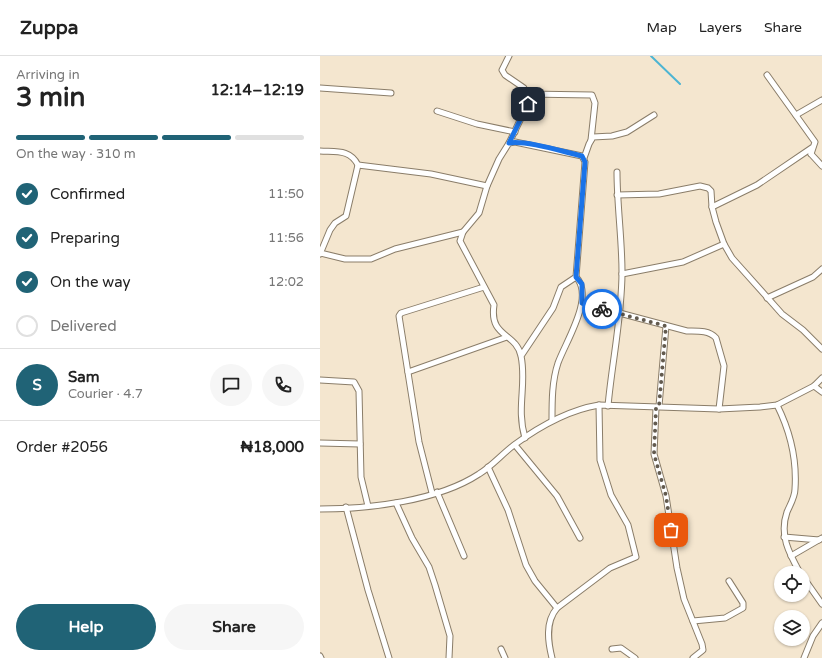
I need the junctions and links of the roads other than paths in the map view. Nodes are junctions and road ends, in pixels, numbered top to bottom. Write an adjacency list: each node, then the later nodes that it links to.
1 (509, 56): 5 (street)
2 (767, 75): 9 (street)
3 (320, 88): 4 (street)
4 (391, 93)
5 (527, 94): 10 (street); 11 (street)
6 (822, 100): 9 (street)
7 (437, 111): 10 (street)
8 (654, 115): 11 (street)
9 (796, 115): 14 (street)
10 (515, 132): 12 (street)
11 (591, 140): 15 (street)
12 (509, 143): 15 (street); 19 (street)
13 (320, 151): 16 (street)
14 (811, 154): 17 (street); 21 (street)
15 (584, 158): 27 (street)
16 (358, 165): 19 (street); 24 (street)
17 (822, 166)
18 (617, 172): 20 (street)
19 (487, 186): 22 (street)
20 (617, 195): 21 (street); 26 (street)
21 (712, 207): 23 (street)
22 (463, 232): 24 (street); 28 (street)
23 (724, 244): 26 (street); 29 (street)
24 (320, 253)
25 (822, 269): 29 (street)
26 (622, 274): 31 (street)
27 (576, 277): 30 (street); 35 (street)
28 (484, 287): 33 (street); 36 (street)
29 (766, 298): 34 (street)
30 (582, 303): 31 (street); 46 (street)
31 (620, 314): 32 (street); 43 (street)
32 (666, 326): 44 (street); 45 (street)
33 (507, 337): 35 (street); 36 (street)
34 (822, 349)
35 (521, 356): 47 (street)
36 (408, 372): 52 (street)
37 (822, 378): 39 (street)
38 (320, 380): 49 (street)
39 (814, 386): 40 (street); 42 (street)
40 (822, 392)
41 (599, 405): 43 (street); 46 (street); 66 (street)
42 (777, 405): 45 (street); 58 (street)
43 (608, 406): 44 (street)
44 (657, 407): 45 (street); 67 (street)
45 (719, 409)
46 (552, 420): 47 (street)
47 (525, 438): 50 (street)
48 (320, 443): 49 (street)
49 (360, 444): 54 (street)
50 (515, 445): 51 (street); 57 (street)
51 (488, 467): 52 (street); 66 (street)
52 (434, 493): 53 (street); 60 (street)
53 (396, 503): 54 (street); 72 (street)
54 (368, 506): 55 (street)
55 (346, 507): 56 (street); 71 (street)
56 (320, 509)
57 (580, 538)
58 (784, 538): 59 (street); 61 (street)
59 (820, 539): 61 (street)
60 (464, 556)
61 (791, 556): 62 (street)
62 (796, 566)
63 (729, 581): 67 (street)
64 (810, 587): 65 (street)
65 (822, 604)
66 (557, 608): 74 (street)
67 (693, 621): 76 (street)
68 (822, 623): 77 (street)
69 (501, 649): 73 (street)
70 (612, 649): 75 (street)
71 (388, 658)
72 (449, 658)
73 (505, 658)
74 (552, 658)
75 (635, 658)
76 (693, 658)
77 (804, 658)

